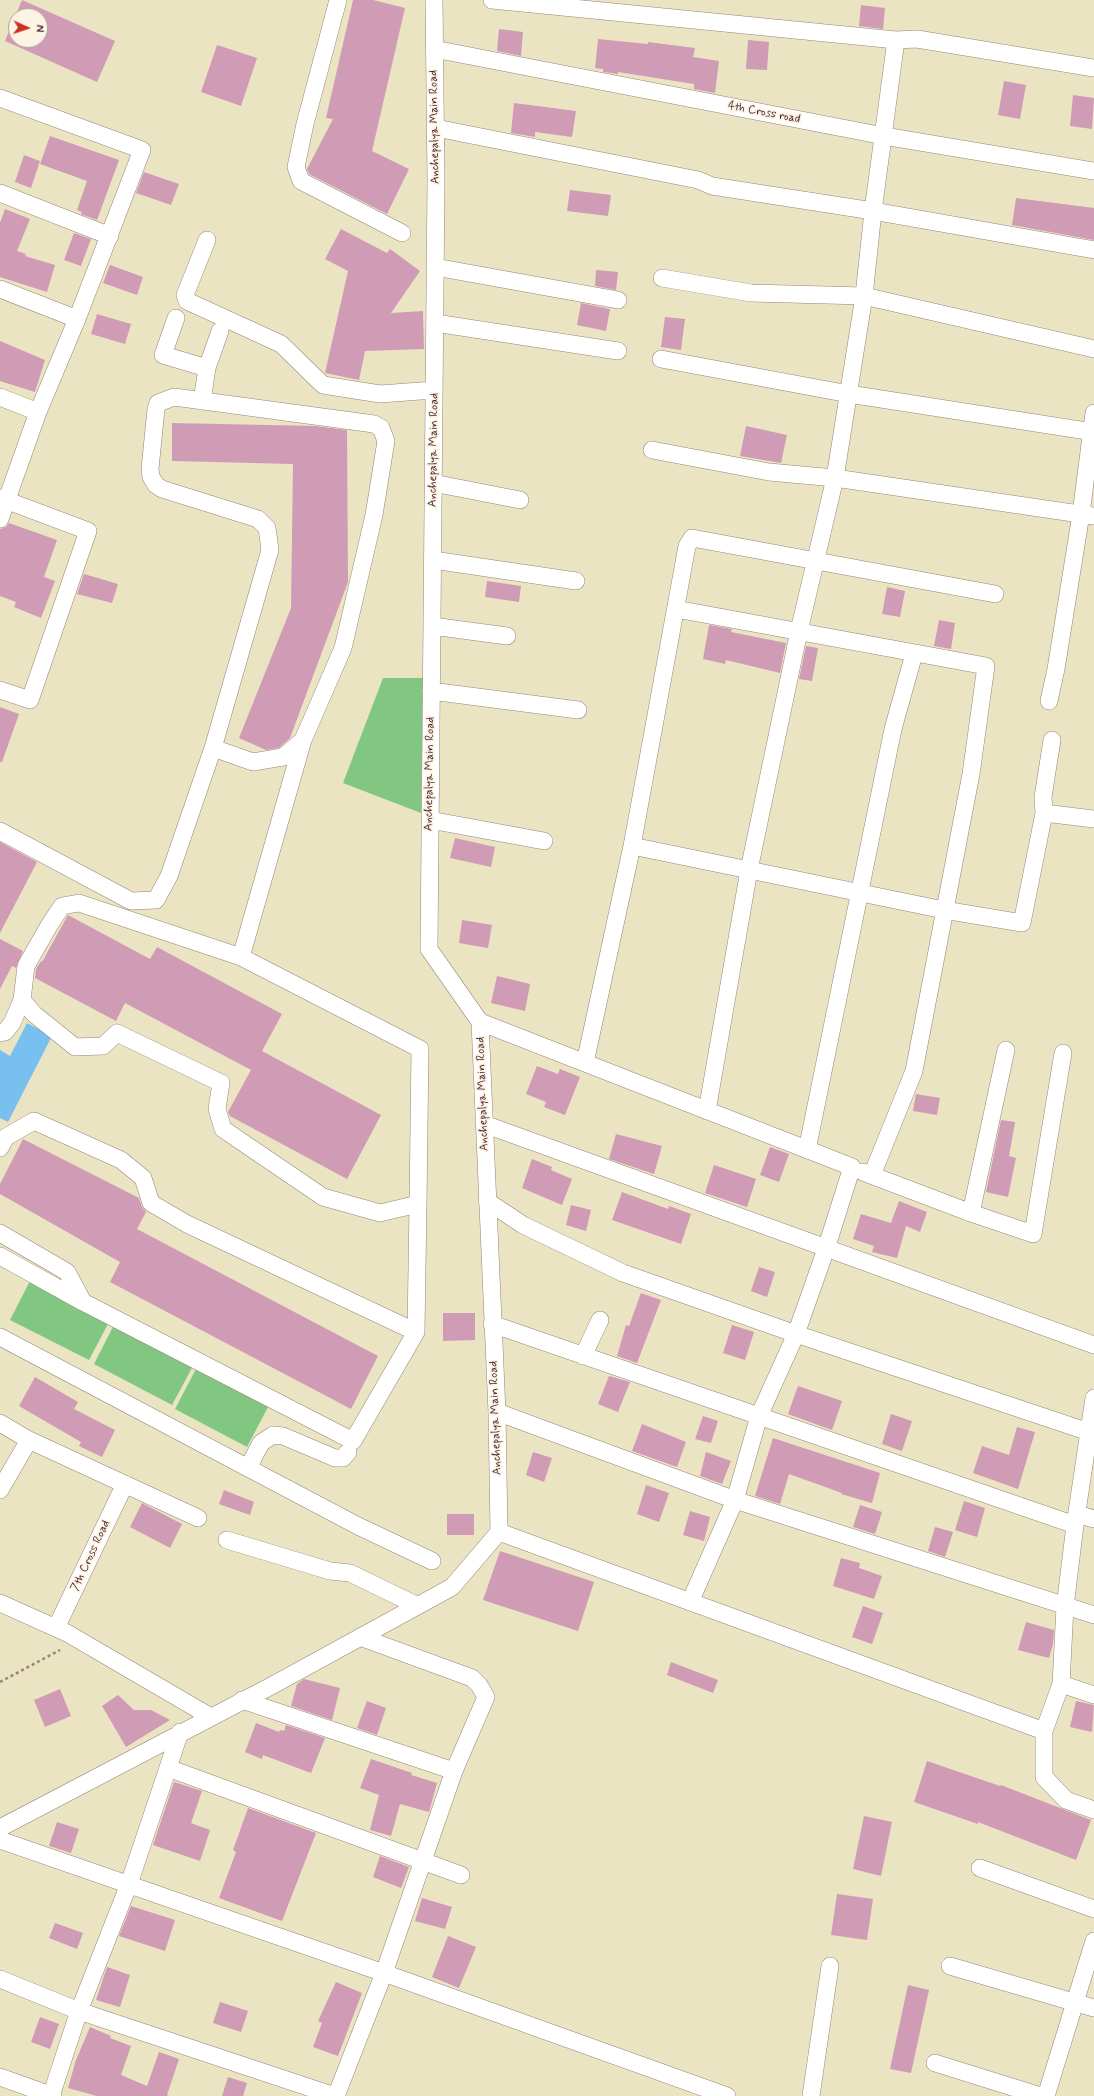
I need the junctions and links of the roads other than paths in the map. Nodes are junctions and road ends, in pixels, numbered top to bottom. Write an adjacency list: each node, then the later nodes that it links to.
1 (338, 0): 13 (street)
2 (434, 0): 5 (street, Anchepalya Main Road)
3 (492, 0): 4 (street)
4 (896, 40): 6 (street); 9 (street)
5 (434, 49): 8 (street, Anchepalya Main Road); 9 (street, 4th Cross road)
6 (1094, 68)
7 (0, 98): 14 (street)
8 (436, 128): 12 (street); 17 (street, Anchepalya Main Road)
9 (884, 136): 10 (street, 4th Cross road); 12 (street)
10 (1094, 171)
11 (0, 193): 14 (street)
12 (873, 211): 16 (street); 20 (street)
13 (402, 234)
14 (110, 236): 23 (street)
15 (207, 240): 30 (street)
16 (1094, 250)
17 (435, 267): 21 (street); 24 (street, Anchepalya Main Road)
18 (662, 278): 20 (street)
19 (0, 289): 23 (street)
20 (864, 296): 26 (street); 31 (street)
21 (618, 300)
22 (176, 318): 29 (street)
23 (77, 319): 34 (street)
24 (435, 323): 27 (street); 30 (street, Anchepalya Main Road)
25 (220, 331): 29 (street)
26 (1094, 349)
27 (618, 351)
28 (661, 359): 31 (street)
29 (207, 368): 33 (street)
30 (434, 390): 39 (street, Anchepalya Main Road)
31 (849, 394): 36 (street); 38 (street)
32 (0, 397): 34 (street)
33 (202, 401): 57 (street); 59 (street)
34 (38, 412): 40 (street)
35 (1094, 412): 36 (street)
36 (1092, 432): 42 (street)
37 (652, 450): 38 (street)
38 (835, 478): 42 (street); 45 (street)
39 (433, 483): 41 (street); 44 (street, Anchepalya Main Road)
40 (4, 500): 43 (street); 53 (street)
41 (520, 500)
42 (1088, 515): 55 (street)
43 (0, 519)
44 (433, 560): 46 (street); 49 (street, Anchepalya Main Road)
45 (815, 561): 47 (street); 48 (street); 50 (street)
46 (576, 581)
47 (995, 594)
48 (676, 609): 50 (street); 65 (street)
49 (432, 626): 51 (street); 54 (street, Anchepalya Main Road)
50 (798, 630): 52 (street); 66 (street)
51 (507, 636)
52 (914, 654): 67 (street); 68 (street)
53 (0, 690)
54 (431, 691): 56 (street); 62 (street, Anchepalya Main Road)
55 (1048, 701)
56 (578, 710)
57 (303, 740): 59 (street); 69 (street)
58 (1052, 740): 60 (street)
59 (213, 748): 63 (street)
60 (1044, 813): 61 (street); 68 (street)
61 (1094, 819)
62 (430, 820): 64 (street); 71 (street, Anchepalya Main Road)
63 (0, 832)
64 (544, 842)
65 (632, 846): 66 (street); 75 (street)
66 (749, 870): 67 (street); 76 (street)
67 (859, 893): 68 (street); 79 (street)
68 (944, 910): 81 (street)
69 (241, 957): 70 (street); 83 (street)
70 (22, 1000): 72 (street); 83 (street)
71 (480, 1022): 75 (street); 77 (street, Anchepalya Main Road)
72 (0, 1033)
73 (1006, 1050): 84 (street)
74 (1063, 1053): 84 (street)
75 (585, 1063): 76 (street)
76 (707, 1111): 79 (street)
77 (484, 1124): 82 (street, Anchepalya Main Road); 86 (street)
78 (0, 1148): 91 (street)
79 (807, 1150): 80 (street)
80 (852, 1167): 81 (street); 86 (street)
81 (872, 1175): 84 (street)
82 (487, 1201): 90 (street, Anchepalya Main Road); 92 (street)
83 (418, 1204): 91 (street)
84 (972, 1213)
85 (0, 1233): 88 (street)
86 (826, 1249): 92 (street); 94 (street)
87 (0, 1256): 88 (street)
88 (83, 1302): 91 (street)
89 (600, 1320): 95 (street)
90 (492, 1324): 95 (street); 97 (street, Anchepalya Main Road)
91 (416, 1332)
92 (796, 1334): 98 (street); 100 (street)
93 (0, 1337): 103 (street)
94 (1094, 1345)
95 (584, 1356): 98 (street)
96 (1093, 1406): 100 (street)
97 (497, 1412): 106 (street); 110 (street, Anchepalya Main Road)
98 (759, 1416): 106 (street); 108 (street)
99 (0, 1423): 101 (street)
100 (1089, 1432): 108 (street)
101 (29, 1440): 104 (street); 105 (street)
102 (348, 1452): 103 (street)
103 (248, 1468): 112 (street)
104 (125, 1484): 107 (street); 118 (street, 7th Cross Road)
105 (0, 1490)
106 (735, 1500): 113 (street); 116 (street)
107 (198, 1518)
108 (1076, 1519): 109 (street); 116 (street)
109 (1094, 1519)
110 (499, 1532): 113 (street); 115 (street)
111 (227, 1540): 115 (street)
112 (432, 1561)
113 (690, 1602): 124 (street)
114 (0, 1603): 118 (street)
115 (418, 1606): 119 (street)
116 (1065, 1607): 117 (street); 120 (street)
117 (1094, 1615)
118 (56, 1628): 123 (street)
119 (360, 1637): 122 (street); 127 (street)
120 (1062, 1684): 121 (street); 124 (street)
121 (1094, 1695)
122 (242, 1700): 123 (street); 127 (street)
123 (211, 1717): 125 (street)
124 (1044, 1731): 128 (street)
125 (180, 1732): 126 (street); 129 (street)
126 (168, 1768): 131 (street); 134 (street)
127 (454, 1771): 131 (street)
128 (1094, 1810)
129 (0, 1828)
130 (0, 1840): 134 (street)
131 (424, 1861): 133 (street); 139 (street)
132 (980, 1868): 135 (street)
133 (461, 1875)
134 (129, 1884): 139 (street); 143 (street)
135 (1094, 1909)
136 (1094, 1941): 141 (street)
137 (830, 1966): 149 (street)
138 (950, 1966): 141 (street)
139 (384, 1973): 147 (street); 148 (street)
140 (0, 1979): 143 (street)
141 (1075, 2002): 142 (street); 151 (street)
142 (1094, 2008)
143 (80, 2011): 146 (street); 147 (street)
144 (935, 2063): 150 (street)
145 (0, 2077): 146 (street)
146 (52, 2096)
147 (336, 2096)
148 (727, 2096)
149 (811, 2096)
150 (1040, 2096)
151 (1046, 2096)

